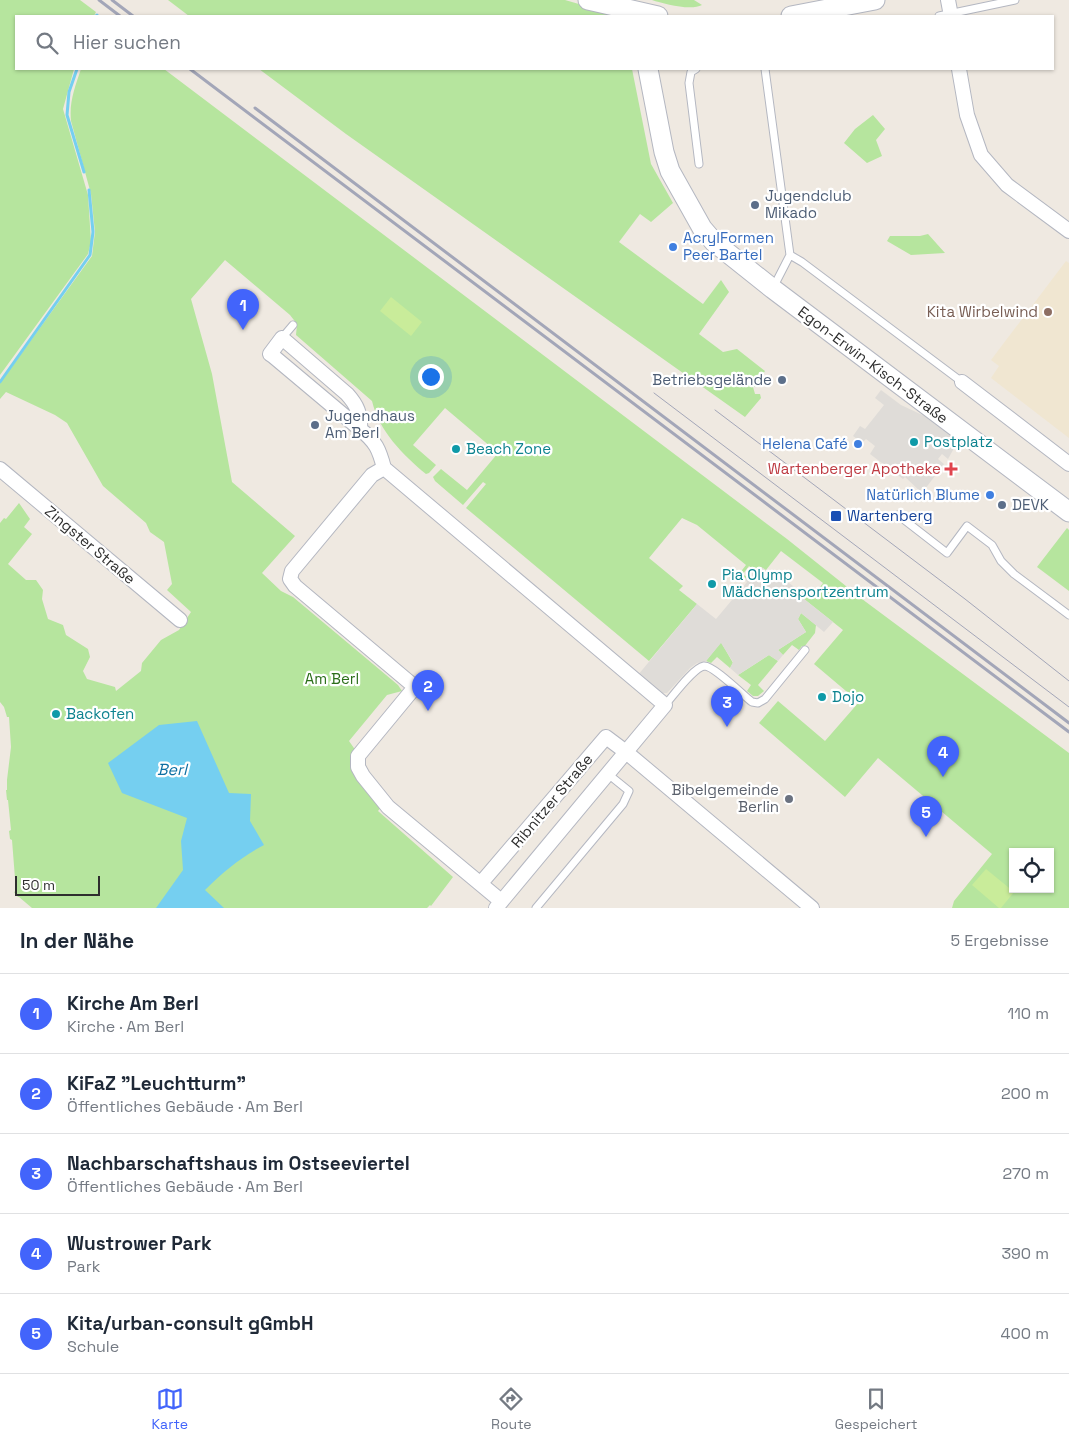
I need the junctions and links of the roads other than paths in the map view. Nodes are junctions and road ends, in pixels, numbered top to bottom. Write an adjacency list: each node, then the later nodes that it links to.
1 (588, 0): 4 (street)
2 (875, 0): 7 (street)
3 (1015, 0): 5 (lane)
4 (636, 9): 6 (street)
5 (947, 12)
6 (655, 15)
7 (796, 15)
8 (648, 70): 15 (street, Egon-Erwin-Kisch-Straße)
9 (694, 70): 12 (lane)
10 (765, 70): 14 (lane)
11 (959, 70): 13 (street)
12 (699, 164)
13 (1069, 231)
14 (790, 255): 15 (lane); 18 (lane)
15 (773, 289): 23 (street, Egon-Erwin-Kisch-Straße)
16 (293, 325): 17 (lane)
17 (282, 338): 19 (street); 19 (street)
18 (962, 382): 20 (street)
19 (360, 429): 21 (street)
20 (1069, 464)
21 (384, 468): 28 (street); 31 (street)
22 (0, 469): 26 (street, Zingster Straße)
23 (1069, 512)
24 (898, 514): 25 (lane)
25 (1069, 615)
26 (180, 620)
27 (805, 650): 28 (lane)
28 (665, 705): 29 (street, Ribnitzer Straße)
29 (626, 752): 30 (street, Ribnitzer Straße); 31 (street, Ribnitzer Straße); 34 (street)
30 (608, 774): 32 (street, Ribnitzer Straße); 33 (lane, Ribnitzer Straße)
31 (481, 883): 32 (street)
32 (499, 905)
33 (536, 908)
34 (812, 908)

